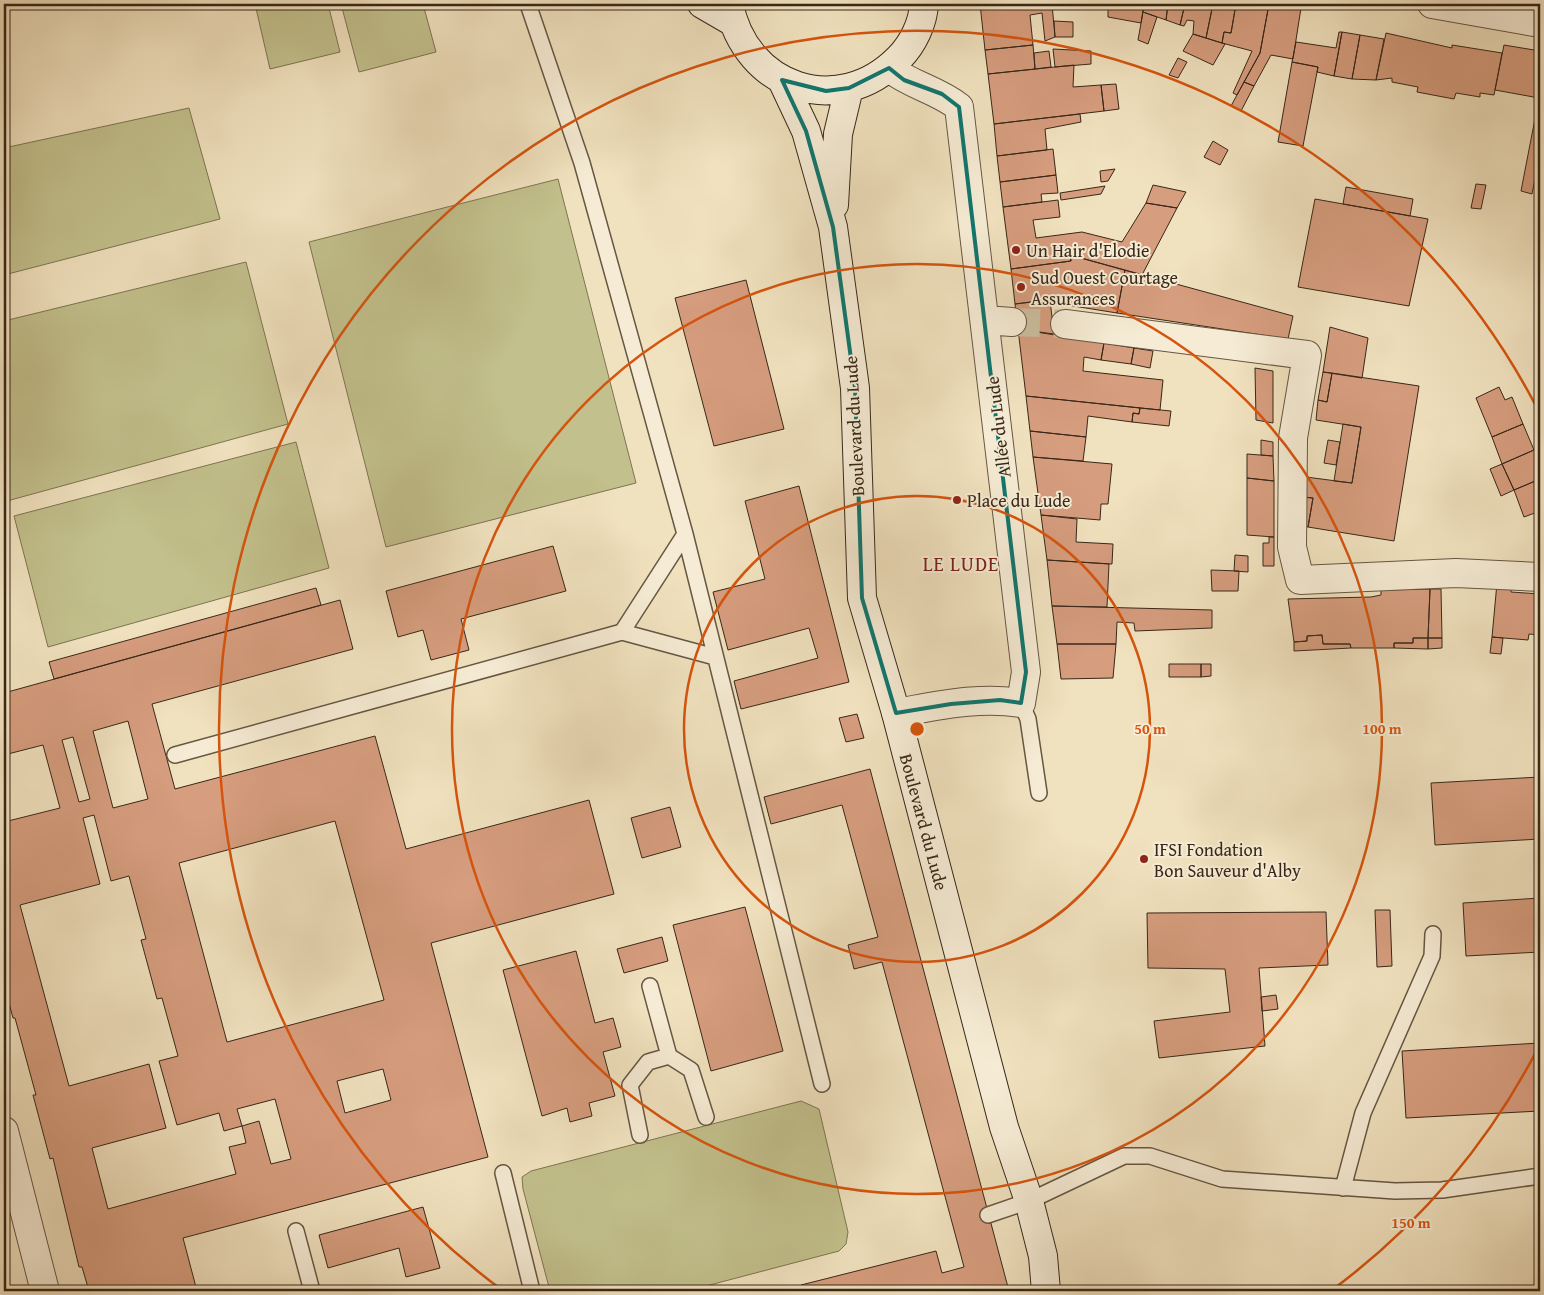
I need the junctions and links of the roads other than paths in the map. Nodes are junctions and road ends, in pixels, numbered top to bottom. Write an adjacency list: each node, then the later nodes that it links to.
1 (528, 4): 15 (lane)
2 (702, 4): 6 (street)
3 (924, 4): 8 (street)
4 (1432, 4): 5 (street)
5 (1482, 8): 7 (street)
6 (731, 13): 9 (street)
7 (1540, 23)
8 (889, 68): 10 (street); 12 (street, Allée du Lude)
9 (782, 80): 10 (street); 11 (street)
10 (849, 88): 11 (street)
11 (833, 227): 20 (street, Boulevard du Lude)
12 (985, 320): 13 (street); 19 (street, Allée du Lude)
13 (1012, 322)
14 (1065, 324): 16 (street)
15 (684, 534): 17 (lane); 18 (lane)
16 (1540, 577)
17 (622, 632): 18 (lane); 21 (lane)
18 (715, 657): 26 (lane)
19 (1020, 703): 20 (street); 22 (lane)
20 (896, 713): 33 (street, Boulevard du Lude)
21 (175, 755)
22 (1039, 793)
23 (1433, 934): 32 (lane)
24 (650, 986): 25 (lane)
25 (669, 1056): 27 (lane); 29 (lane)
26 (822, 1084)
27 (706, 1117)
28 (4, 1131): 36 (street)
29 (640, 1135)
30 (503, 1173): 38 (lane)
31 (1540, 1176): 32 (lane)
32 (1343, 1188): 33 (lane)
33 (1029, 1201): 34 (lane); 39 (street, Boulevard du Lude)
34 (988, 1215)
35 (296, 1231): 37 (lane)
36 (45, 1291)
37 (312, 1291)
38 (532, 1291)
39 (1046, 1291)

